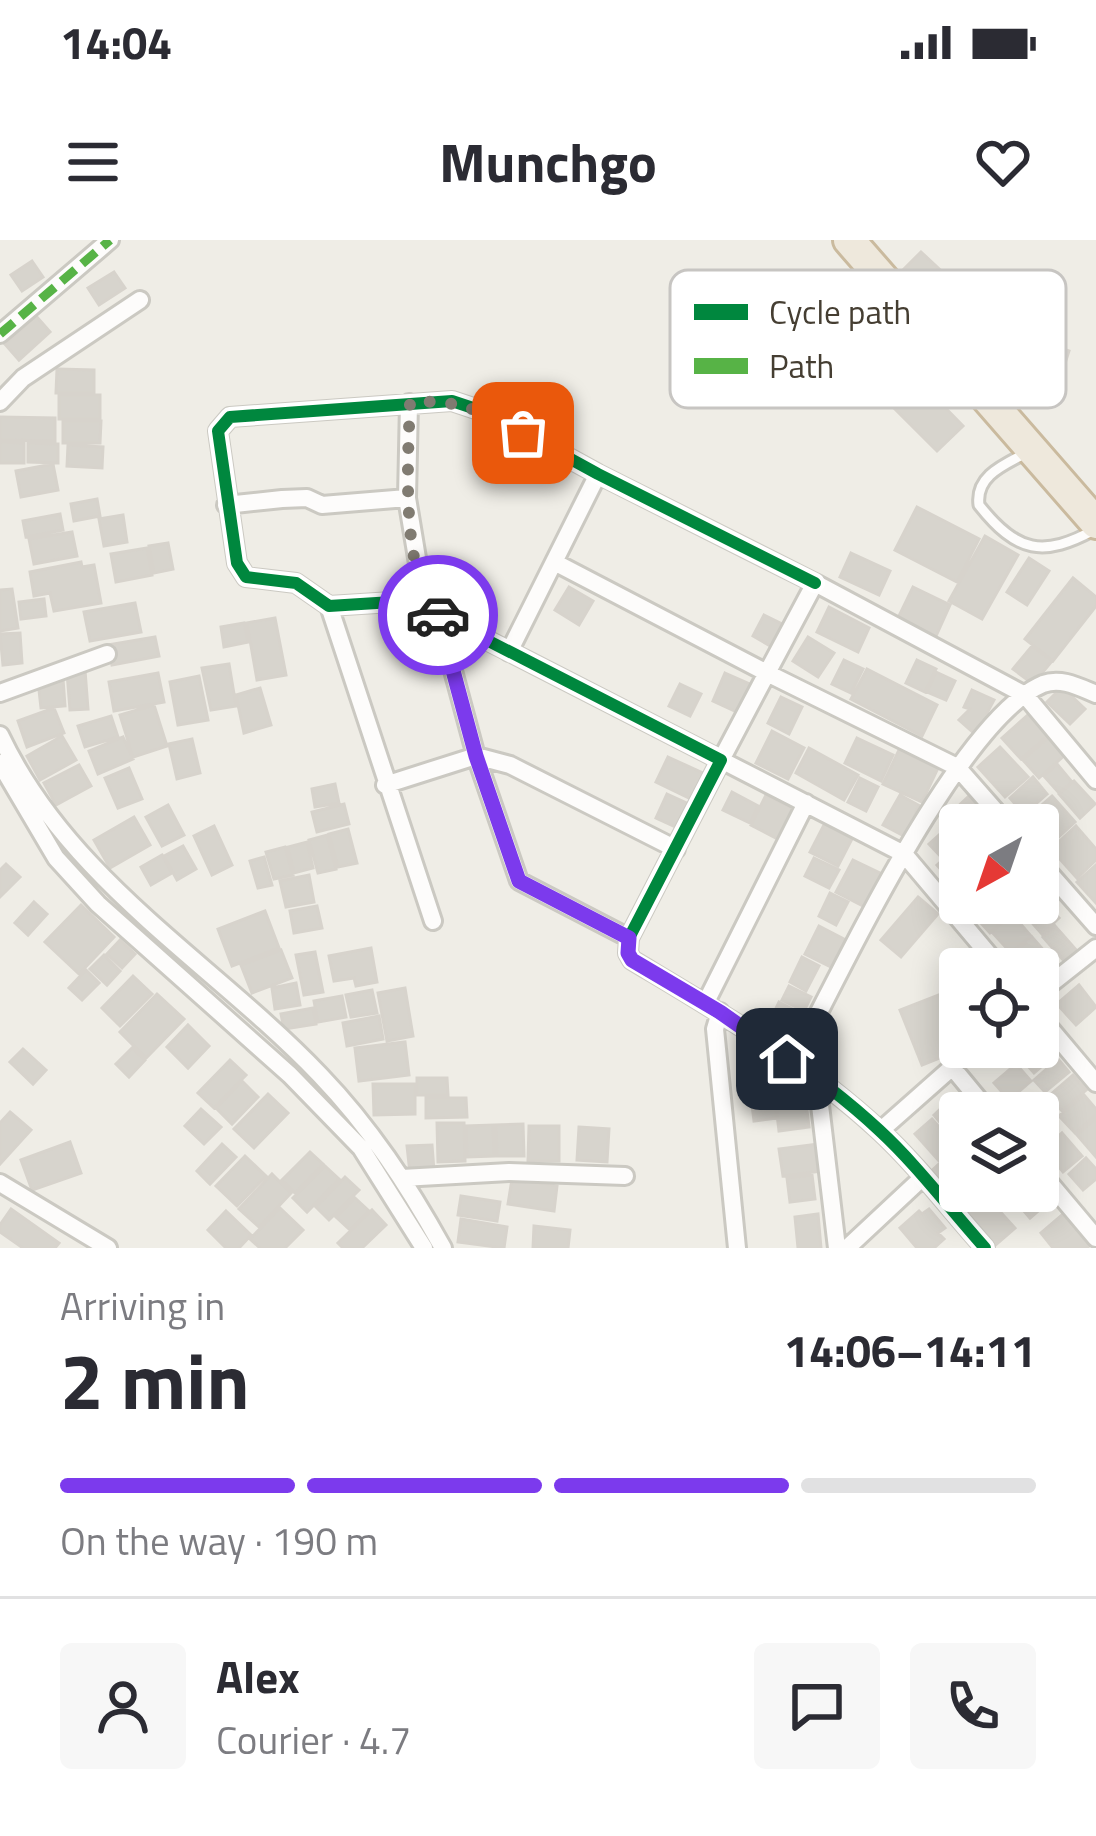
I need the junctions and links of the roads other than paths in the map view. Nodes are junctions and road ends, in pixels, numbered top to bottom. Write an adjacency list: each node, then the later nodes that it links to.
1 (110, 240): 5 (street)
2 (849, 240): 3 (highway)
3 (876, 270)
4 (140, 300): 6 (street)
5 (0, 334)
6 (0, 402)
7 (410, 403): 10 (street); 11 (street); 12 (street)
8 (998, 408): 9 (highway)
9 (1034, 449): 13 (highway); 13 (lane)
10 (598, 474): 14 (street); 15 (street)
11 (406, 498): 12 (street); 16 (street)
12 (226, 505): 17 (street)
13 (1096, 526)
14 (556, 562): 19 (street); 21 (street)
15 (815, 584): 21 (street); 24 (street)
16 (424, 600): 17 (street); 18 (street)
17 (329, 606): 31 (street)
18 (438, 615): 19 (street); 26 (street)
19 (509, 652): 27 (street)
20 (107, 654): 22 (street)
21 (767, 673): 27 (street); 29 (street)
22 (0, 693)
23 (1096, 694): 24 (street)
24 (1025, 695): 29 (street); 30 (street)
25 (0, 734): 53 (street)
26 (476, 756): 31 (street); 34 (street); 39 (street)
27 (721, 760): 32 (street); 34 (street)
28 (0, 763): 59 (street)
29 (957, 767): 33 (street); 35 (street)
30 (1096, 780)
31 (386, 785): 37 (street)
32 (806, 803): 35 (street); 43 (street)
33 (990, 804)
34 (676, 849): 39 (street)
35 (904, 854): 40 (street); 45 (street)
36 (1059, 884): 38 (street)
37 (433, 921)
38 (1096, 926)
39 (629, 938): 43 (street)
40 (982, 948)
41 (1096, 948): 42 (street)
42 (1059, 977)
43 (712, 1008): 45 (street); 61 (street)
44 (1059, 1039): 49 (street)
45 (787, 1059): 48 (street)
46 (951, 1068): 51 (street)
47 (953, 1068): 50 (street)
48 (817, 1080): 51 (street); 62 (street)
49 (1096, 1083)
50 (973, 1092)
51 (880, 1131): 54 (street)
52 (625, 1176): 53 (street)
53 (402, 1178): 60 (street)
54 (922, 1178): 63 (street); 64 (street)
55 (0, 1184): 58 (street)
56 (1059, 1194): 57 (street)
57 (1096, 1238)
58 (108, 1248)
59 (424, 1248)
60 (443, 1248)
61 (737, 1248)
62 (837, 1248)
63 (847, 1248)
64 (985, 1248)

